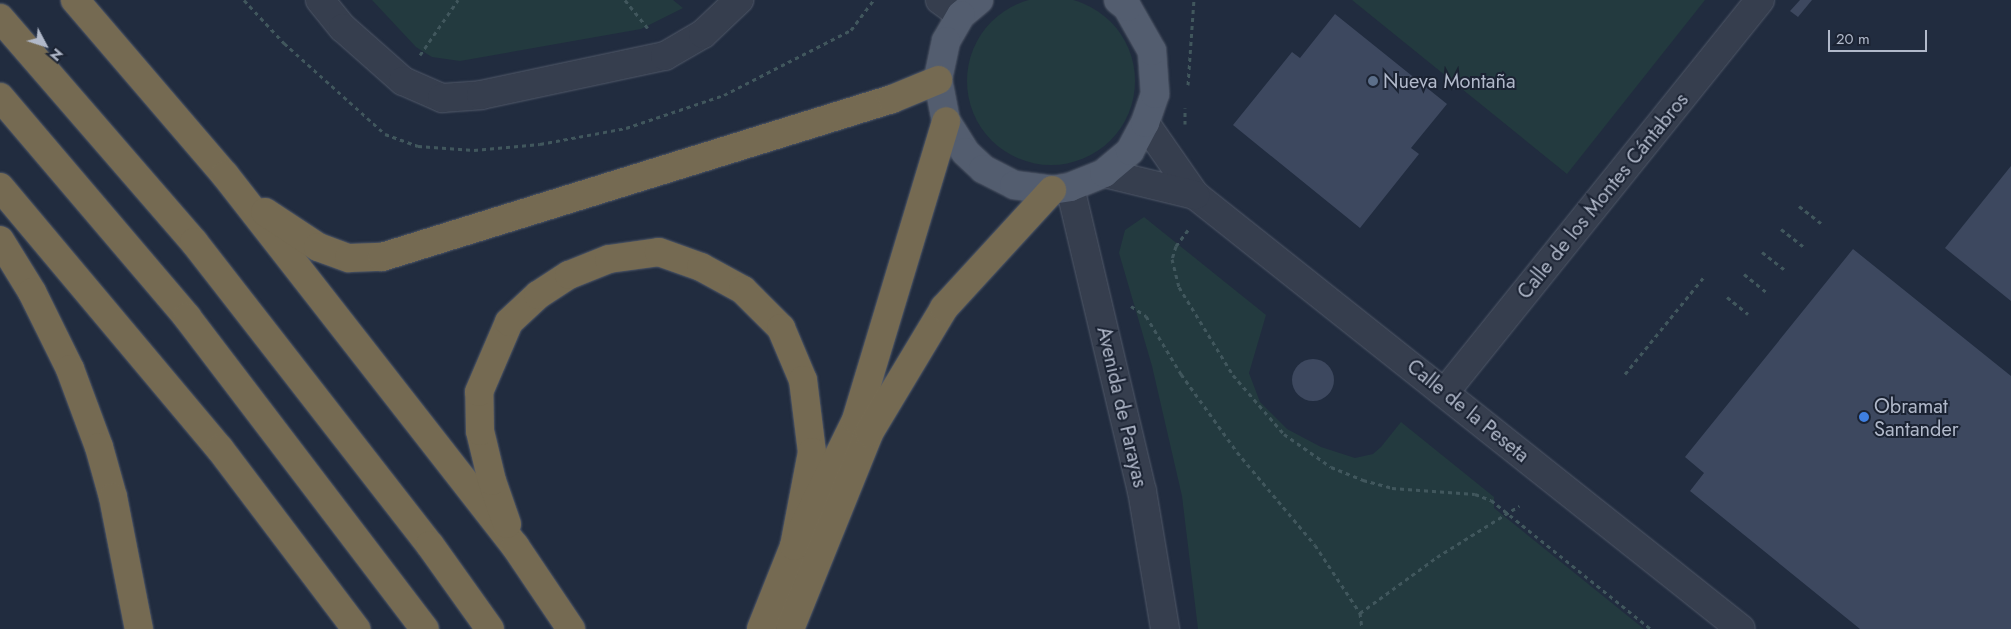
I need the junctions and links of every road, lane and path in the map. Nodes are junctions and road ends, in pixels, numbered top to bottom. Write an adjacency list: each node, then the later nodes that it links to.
1 (75, 0): 21 (highway)
2 (320, 0): 5 (street)
3 (458, 0): 12 (path)
4 (625, 0): 11 (path)
5 (739, 0)
6 (1194, 0): 14 (path)
7 (1760, 0): 40 (street, Calle de los Montes Cántabros)
8 (1126, 2): 18 (main road)
9 (960, 5): 13 (main road)
10 (0, 18): 49 (highway)
11 (653, 35)
12 (417, 59)
13 (938, 80): 17 (main road); 21 (highway)
14 (1187, 93)
15 (0, 97): 48 (highway)
16 (1186, 102): 19 (path)
17 (946, 121): 23 (main road); 44 (highway)
18 (1145, 123): 20 (main road); 24 (street, Calle de la Peseta)
19 (1185, 130)
20 (1104, 173): 23 (main road); 24 (street, Calle de la Peseta)
21 (225, 176): 43 (highway)
22 (0, 187): 47 (highway)
23 (1061, 188): 52 (highway); 53 (street, Avenida de Parayas)
24 (1195, 195): 40 (street, Calle de la Peseta)
25 (1800, 206): 26 (path)
26 (1821, 223)
27 (1192, 226): 42 (path)
28 (1781, 229): 30 (path)
29 (0, 240): 46 (highway)
30 (1803, 246)
31 (1762, 252): 32 (path)
32 (1784, 269)
33 (1744, 274): 35 (path)
34 (1703, 278): 39 (path)
35 (1766, 292)
36 (1727, 297): 38 (path)
37 (1126, 303): 45 (path)
38 (1748, 314)
39 (1625, 374)
40 (1445, 392): 56 (street, Calle de la Peseta)
41 (1518, 506): 42 (path)
42 (1507, 514): 45 (path); 55 (path)
43 (515, 546): 44 (highway); 50 (highway)
44 (794, 546): 51 (highway)
45 (1360, 613): 54 (path)
46 (139, 629)
47 (356, 629)
48 (425, 629)
49 (490, 629)
50 (571, 629)
51 (761, 629)
52 (790, 629)
53 (1165, 629)
54 (1362, 629)
55 (1651, 629)
56 (1741, 629)

